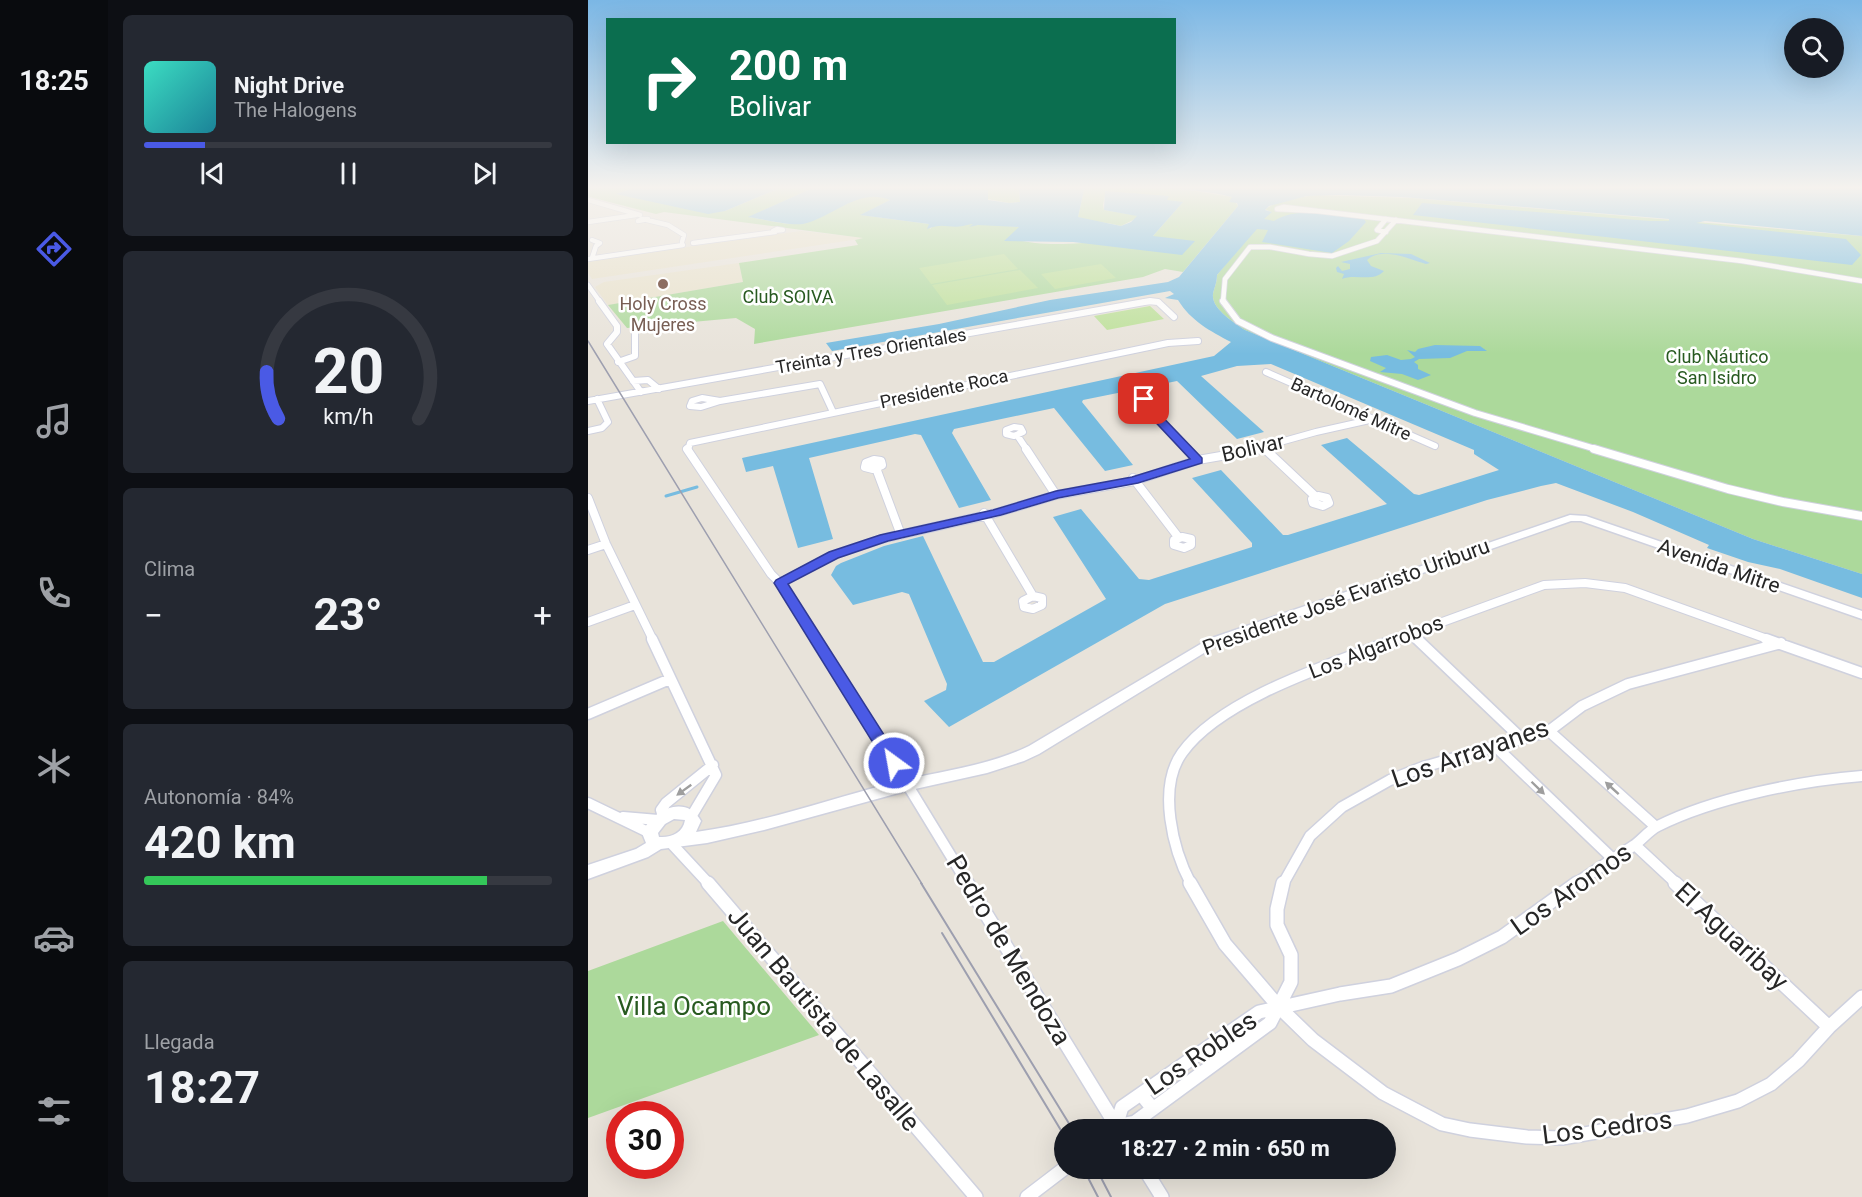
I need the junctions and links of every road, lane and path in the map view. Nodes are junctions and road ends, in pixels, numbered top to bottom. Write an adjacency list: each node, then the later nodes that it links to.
1 (594, 243): 5 (street)
2 (682, 243): 5 (street)
3 (1375, 243): 34 (street)
4 (1589, 243): 6 (street)
5 (590, 257)
6 (1862, 281)
7 (588, 285): 11 (street)
8 (1174, 317): 14 (street, Treinta y Tres Orientales)
9 (635, 333): 11 (street)
10 (1198, 341): 20 (street, Presidente Roca)
11 (618, 362): 13 (street)
12 (1266, 372): 21 (street, Bartolomé Mitre)
13 (633, 381): 14 (street); 15 (street)
14 (659, 389): 15 (street, Treinta y Tres Orientales)
15 (641, 392): 16 (street, Treinta y Tres Orientales)
16 (597, 399): 17 (street, Treinta y Tres Orientales); 22 (street)
17 (588, 401)
18 (720, 401): 20 (street)
19 (1147, 406): 27 (street)
20 (833, 412): 24 (street, Presidente Roca)
21 (1371, 418): 25 (street, Bartolomé Mitre); 26 (street, Bolivar)
22 (588, 431)
23 (1017, 435): 30 (street)
24 (690, 443): 40 (street, Pedro de Mendoza)
25 (1436, 446)
26 (1264, 447): 27 (street, Bolivar); 31 (street)
27 (1197, 459): 29 (street, Bolivar)
28 (876, 468): 36 (street)
29 (1133, 479): 30 (street, Bolivar); 37 (street)
30 (1055, 494): 33 (street, Bolivar)
31 (1315, 496)
32 (588, 498): 38 (street)
33 (984, 514): 36 (street, Bolivar); 41 (street)
34 (1862, 516)
35 (1576, 517): 43 (street, Avenida Mitre); 55 (street, Presidente José Evaristo Uriburu)
36 (901, 533): 40 (street, Bolivar)
37 (1179, 538)
38 (606, 544): 39 (street); 42 (street)
39 (588, 550)
40 (780, 583): 55 (street, Pedro de Mendoza)
41 (1033, 596)
42 (635, 604): 44 (street); 48 (street)
43 (1862, 615)
44 (588, 622)
45 (1411, 633): 46 (street, Los Algarrobos); 51 (street); 65 (street, Los Algarrobos)
46 (1781, 643): 47 (street, Los Algarrobos); 50 (street, Los Arrayanes)
47 (1862, 673)
48 (670, 679): 49 (street); 53 (street)
49 (588, 714)
50 (1549, 731): 51 (street, Los Arrayanes); 58 (street, one-way to 50)
51 (1522, 739): 52 (street, Los Arrayanes)
52 (1496, 747): 62 (street, one-way to 62); 65 (street, Los Arrayanes)
53 (713, 765): 57 (street); 59 (street, one-way to 59)
54 (1862, 776): 58 (street, Los Aromos)
55 (908, 784): 60 (street, Presidente José Evaristo Uriburu); 69 (street, Pedro de Mendoza)
56 (588, 803): 59 (street, Juan Bautista de Lasalle)
57 (692, 821): 59 (street); 59 (street); 60 (street)
58 (1656, 827): 61 (street, Los Aromos)
59 (663, 833): 60 (street, Presidente José Evaristo Uriburu); 63 (street, Presidente José Evaristo Uriburu); 74 (street, Juan Bautista de Lasalle)
60 (720, 834)
61 (1635, 845): 62 (street, Los Aromos); 66 (street, El Aguaribay)
62 (1613, 859): 65 (street, Los Aromos)
63 (588, 872)
64 (1862, 997): 66 (street, Los Cedros)
65 (1279, 1007): 66 (street, Los Cedros); 67 (street, Los Robles); 68 (street, Los Robles)
66 (1829, 1027)
67 (1141, 1094): 68 (street); 70 (street, Los Robles)
68 (1153, 1109): 71 (street, Los Robles)
69 (1111, 1119)
70 (1119, 1119)
71 (1139, 1119)
72 (1054, 1176): 75 (street)
73 (1151, 1179): 76 (street)
74 (976, 1197)
75 (1027, 1197)
76 (1162, 1197)

